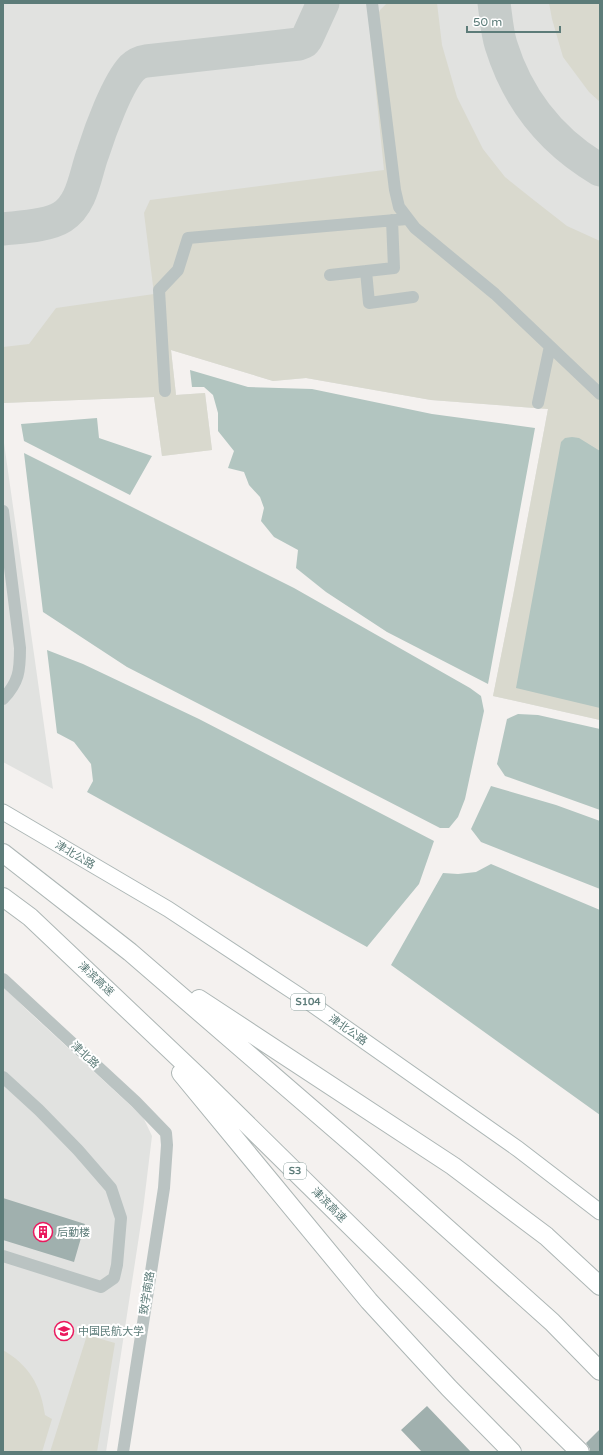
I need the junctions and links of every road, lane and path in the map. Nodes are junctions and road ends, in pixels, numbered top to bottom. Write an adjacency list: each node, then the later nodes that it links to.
1 (372, 3): 2 (street)
2 (407, 219): 3 (street); 7 (street)
3 (392, 220): 4 (street); 8 (street)
4 (366, 271): 5 (street); 6 (street)
5 (330, 275)
6 (413, 298)
7 (550, 346): 9 (street); 10 (street)
8 (165, 391)
9 (600, 394)
10 (538, 403)
11 (3, 511): 12 (street)
12 (3, 699)
13 (3, 804): 22 (main road, 津北公路 / S104)
14 (3, 812): 23 (main road, 津北公路 / S104)
15 (3, 853): 17 (highway)
16 (3, 897): 19 (highway, 津滨高速 / S3)
17 (130, 952): 25 (highway); 26 (highway)
18 (3, 979): 21 (street, 津北路)
19 (126, 1008): 28 (highway); 29 (highway, 津滨高速 / S3)
20 (3, 1078): 24 (street)
21 (166, 1133): 27 (street, 致学南路)
22 (600, 1203)
23 (600, 1212)
24 (3, 1256)
25 (600, 1286)
26 (600, 1371)
27 (122, 1452)
28 (512, 1452)
29 (580, 1452)

